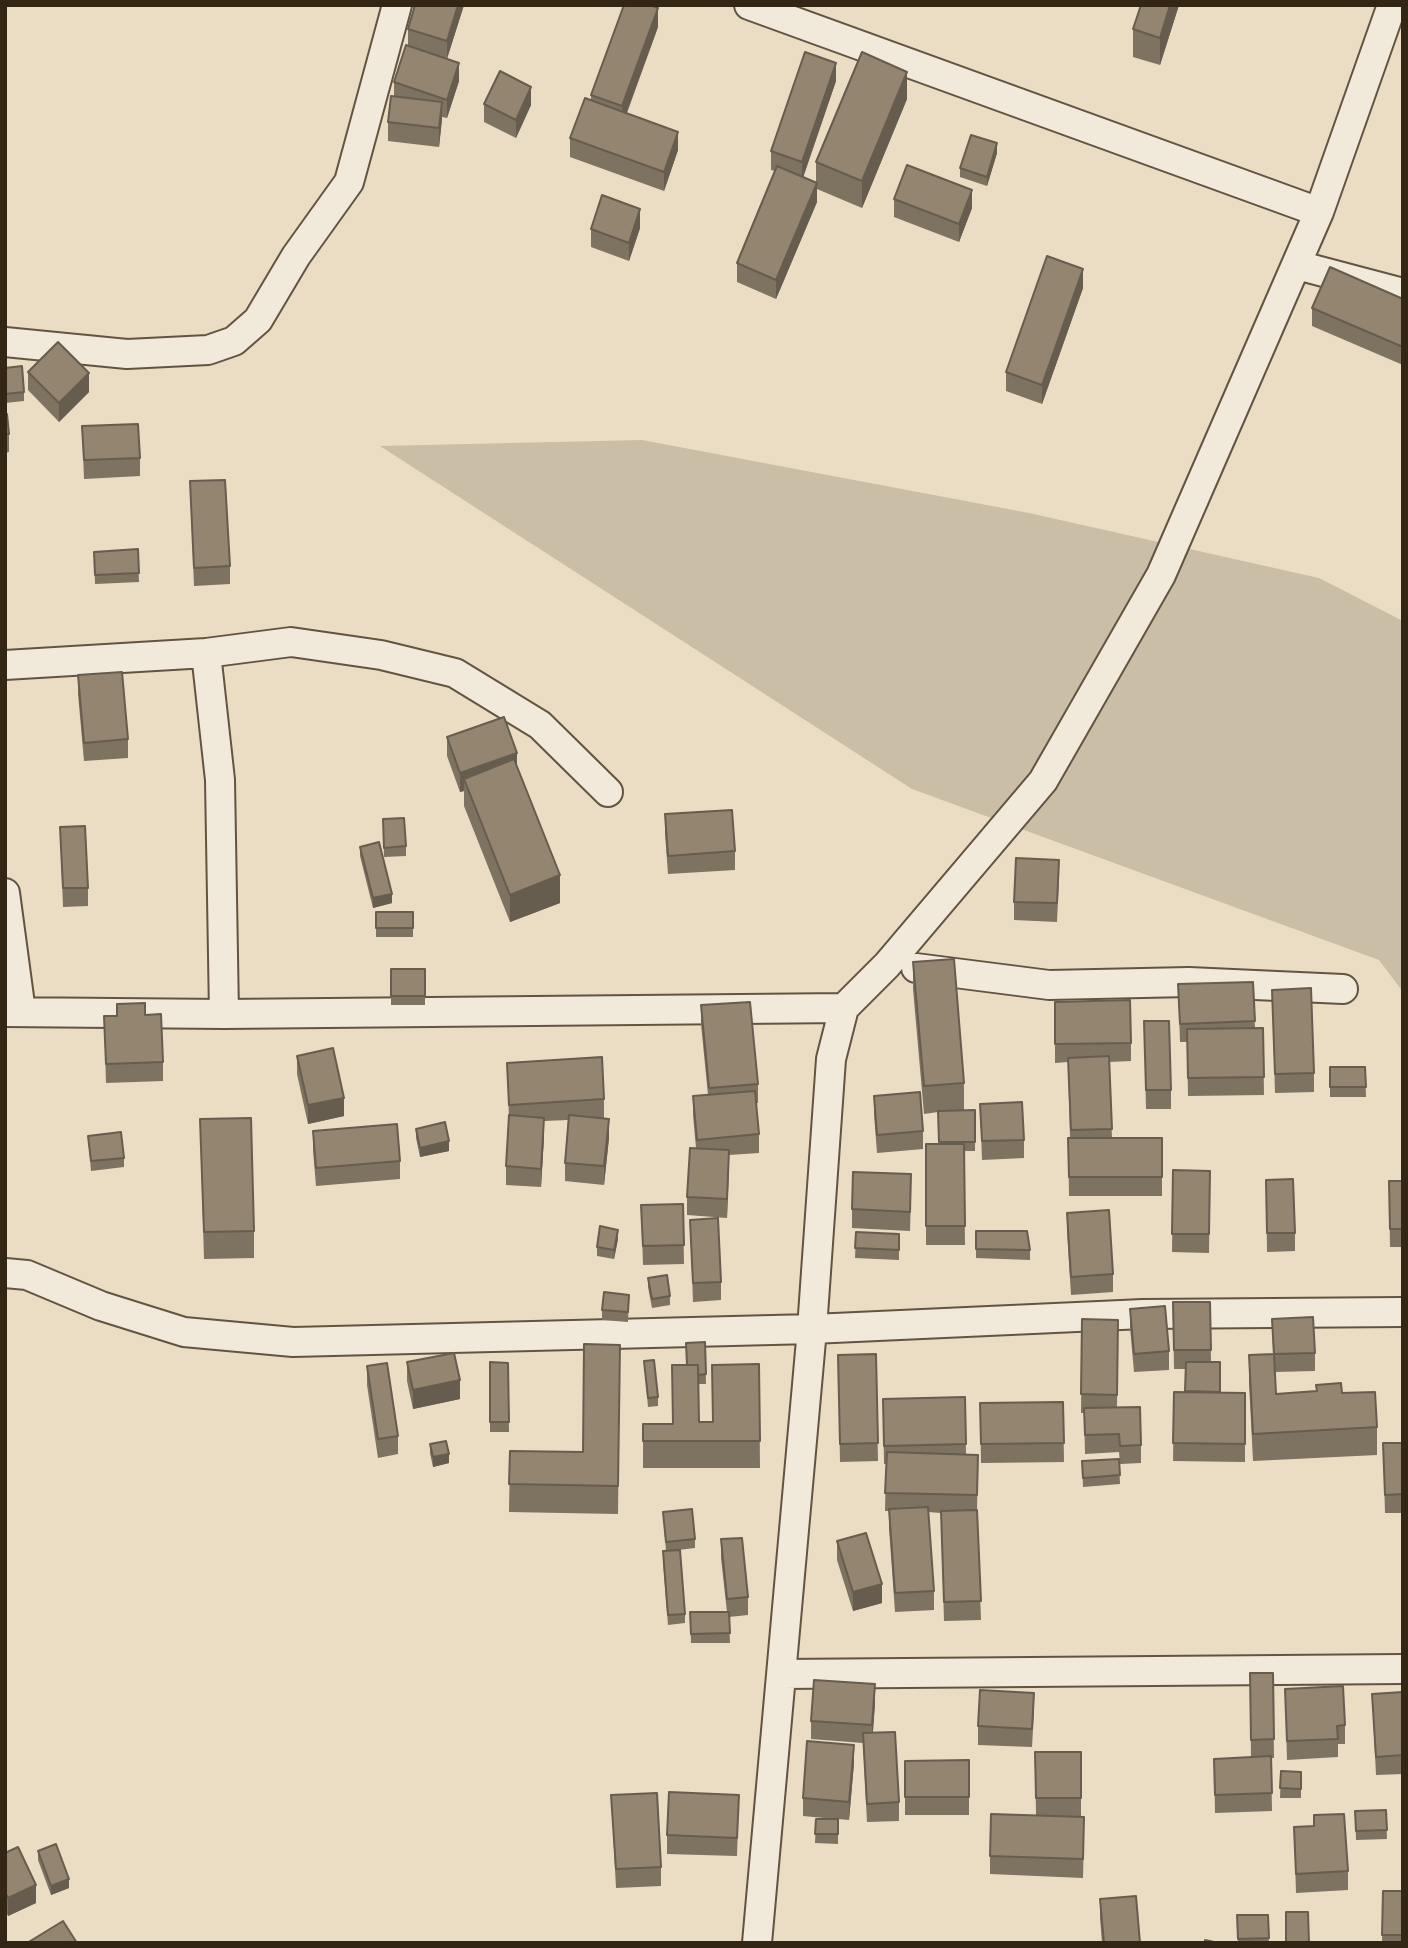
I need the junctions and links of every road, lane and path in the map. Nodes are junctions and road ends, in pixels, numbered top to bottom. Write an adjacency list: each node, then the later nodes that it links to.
1 (397, 5): 7 (street)
2 (749, 5): 4 (street)
3 (1392, 5): 4 (street)
4 (1319, 212): 5 (street)
5 (1297, 265): 6 (street); 12 (street)
6 (1403, 293)
7 (5, 342)
8 (206, 653): 9 (street); 10 (street); 16 (street)
9 (5, 664)
10 (608, 792)
11 (5, 893): 15 (street)
12 (887, 965): 13 (street); 14 (street)
13 (1343, 989)
14 (844, 1009): 16 (street); 19 (street)
15 (13, 1012): 16 (street)
16 (224, 1014)
17 (5, 1273): 19 (street)
18 (1403, 1312): 19 (street)
19 (813, 1329): 21 (street)
20 (1403, 1669): 21 (street)
21 (782, 1674): 22 (street)
22 (757, 1943)

